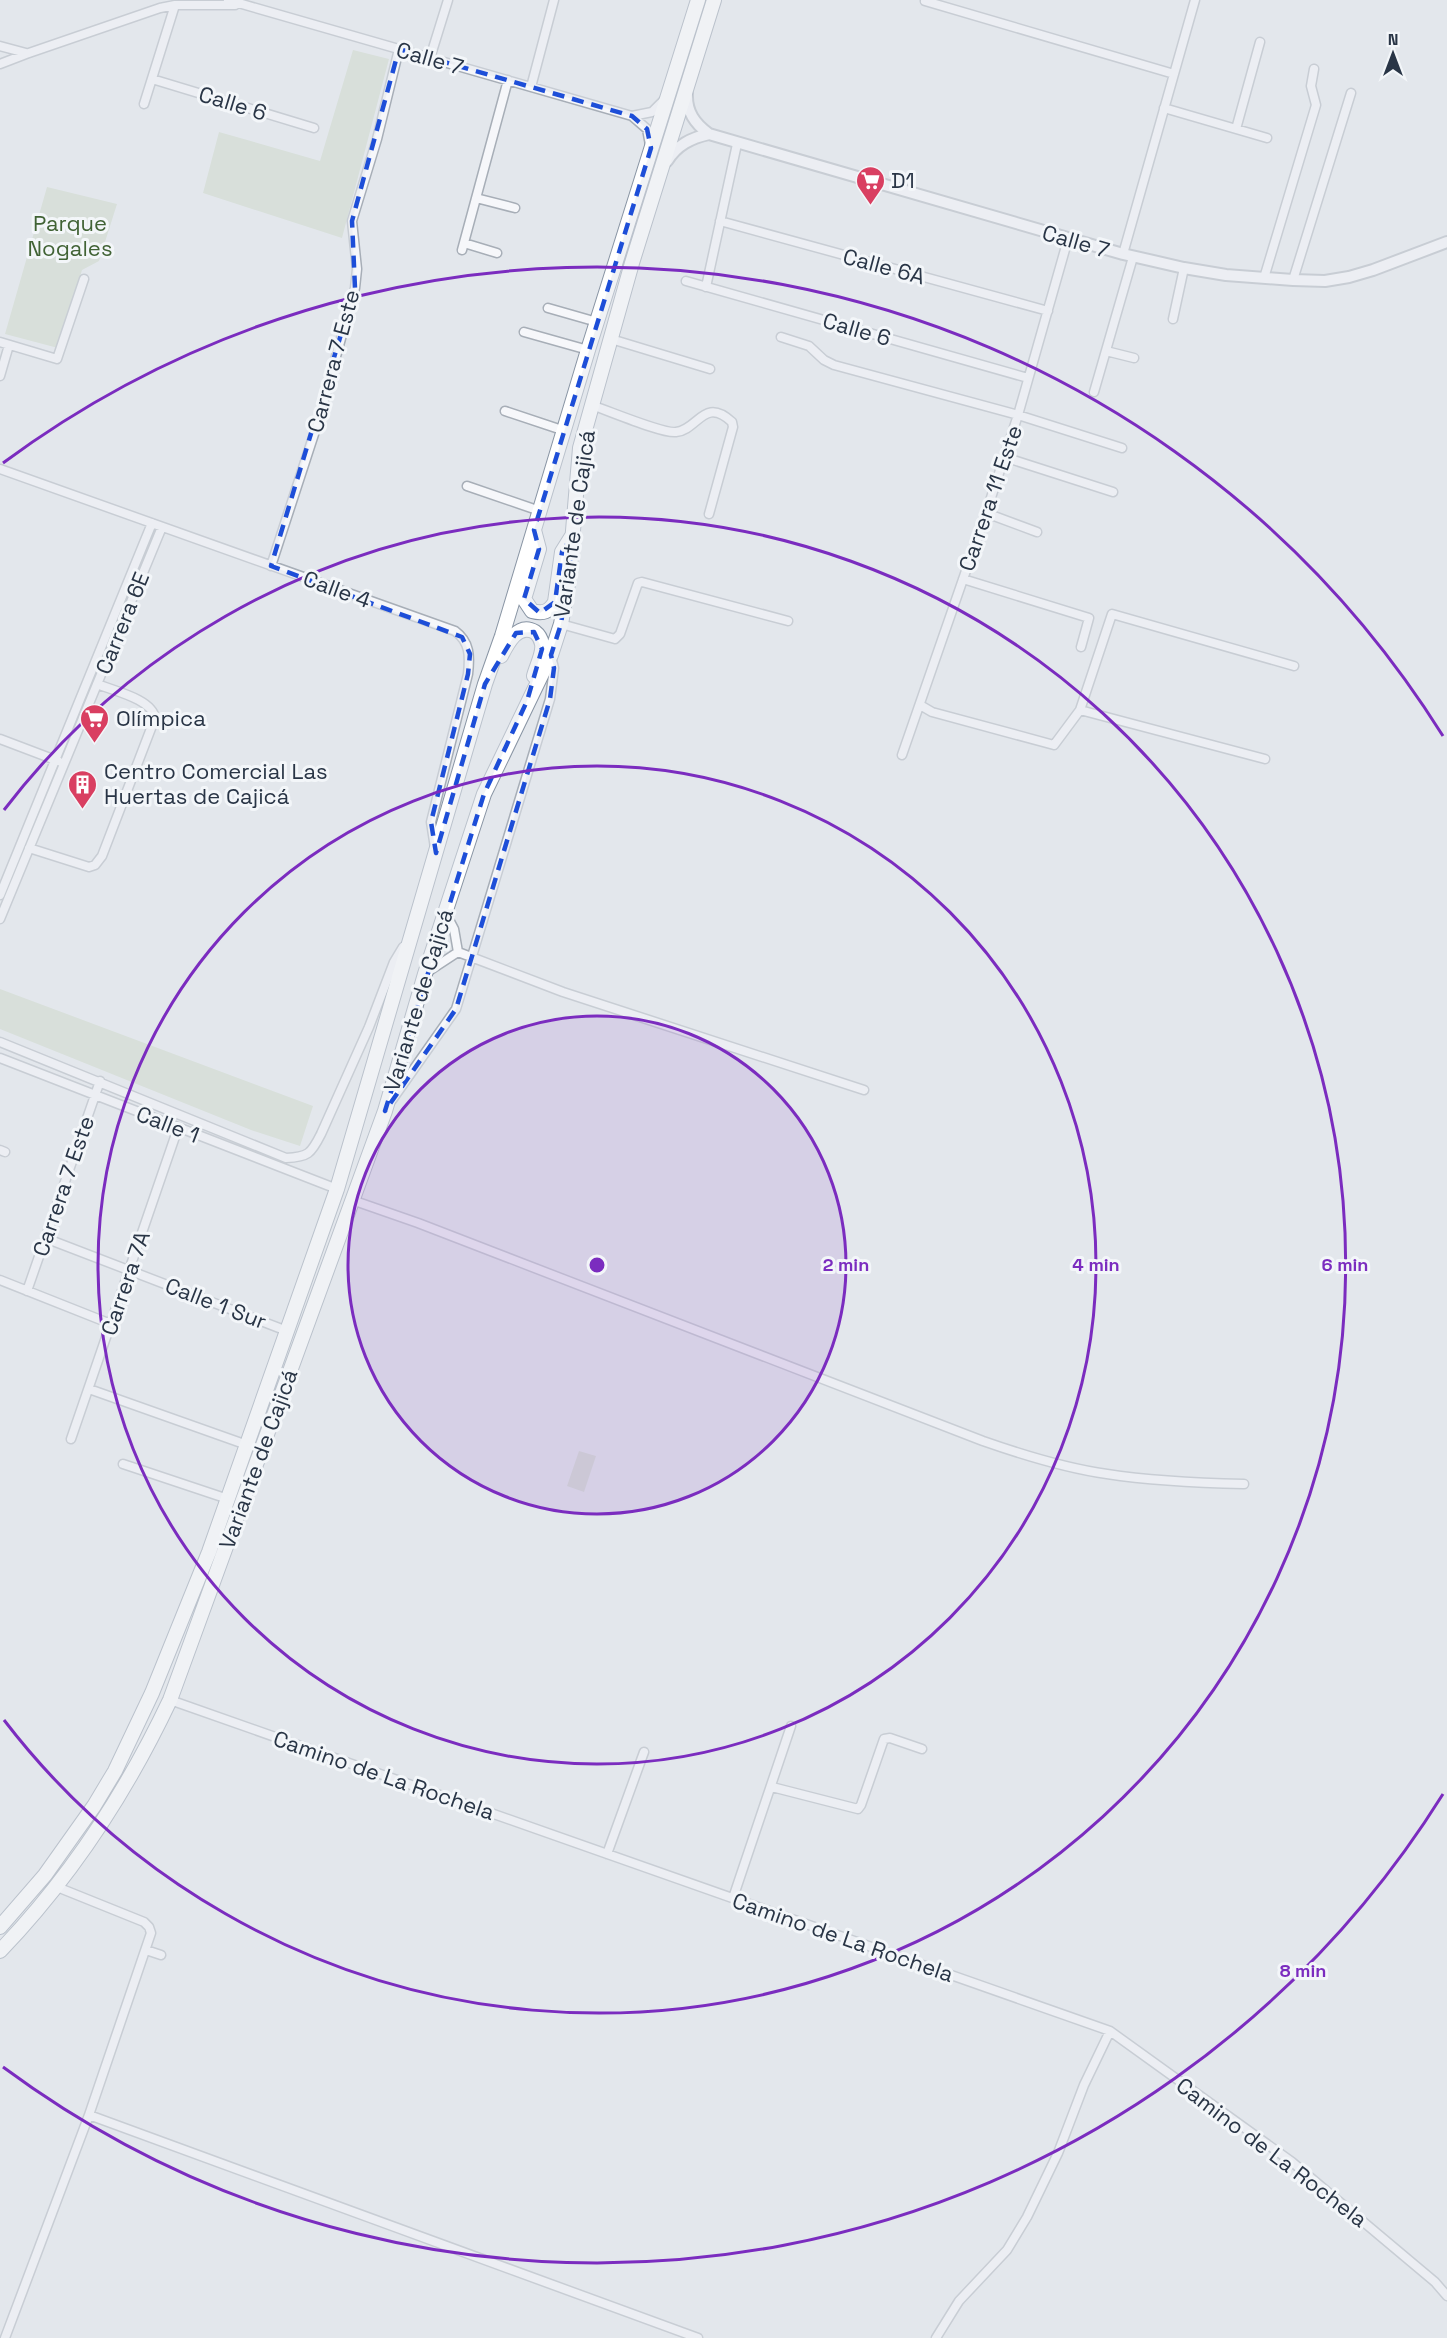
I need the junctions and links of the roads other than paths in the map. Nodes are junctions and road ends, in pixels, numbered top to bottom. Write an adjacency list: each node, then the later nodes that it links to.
1 (228, 0): 8 (street, Calle 7)
2 (448, 0): 14 (street)
3 (554, 0): 20 (street)
4 (698, 0): 23 (highway, Variante de Cajicá)
5 (714, 0): 21 (highway, Variante de Cajicá)
6 (1195, 0): 17 (street)
7 (925, 1): 17 (street)
8 (246, 2): 9 (street); 12 (street, Calle 7)
9 (172, 3): 13 (street); 18 (street)
10 (1260, 42): 28 (street)
11 (0, 46): 13 (street)
12 (399, 49): 14 (street, Calle 7); 80 (street, Carrera 7 Este)
13 (26, 54): 15 (street)
14 (430, 58): 19 (street, Calle 7)
15 (0, 64)
16 (1314, 69): 42 (street)
17 (1174, 74): 25 (street)
18 (152, 79): 24 (street); 27 (street, Calle 6)
19 (508, 80): 20 (street, Calle 7); 34 (street)
20 (531, 87): 26 (street, Calle 7)
21 (687, 87): 29 (street, Calle 7); 33 (highway, Variante de Cajicá)
22 (1351, 93): 44 (street)
23 (667, 98): 26 (street); 32 (highway, Variante de Cajicá)
24 (144, 104)
25 (1164, 108): 28 (street); 40 (street)
26 (632, 116): 32 (street)
27 (314, 128)
28 (1236, 129): 30 (street)
29 (709, 134): 31 (street, Calle 7); 33 (street)
30 (1267, 138)
31 (737, 144): 36 (street); 37 (street, Calle 7)
32 (651, 148): 50 (highway, Variante de Cajicá)
33 (662, 172): 53 (highway, Variante de Cajicá)
34 (476, 198): 35 (street); 39 (street)
35 (515, 208)
36 (720, 221): 46 (street); 48 (street, Calle 6A)
37 (1068, 239): 40 (street, Calle 7); 48 (street, Carrera 11 Este)
38 (1447, 242): 44 (street, Calle 7)
39 (497, 253)
40 (1128, 255): 41 (street, Calle 7); 57 (street)
41 (1184, 268): 42 (street, Calle 7); 49 (street)
42 (1264, 278): 44 (street, Calle 7)
43 (84, 279): 55 (street)
44 (1293, 280)
45 (686, 281): 46 (street, Calle 6)
46 (706, 287): 61 (street, Calle 6)
47 (548, 308): 50 (street)
48 (1048, 311): 61 (street, Carrera 11 Este)
49 (1173, 319)
50 (597, 322): 56 (highway, Variante de Cajicá)
51 (524, 332): 56 (street)
52 (781, 337): 65 (street)
53 (611, 339): 59 (street); 63 (highway, Variante de Cajicá)
54 (0, 342): 55 (street)
55 (9, 345): 60 (street)
56 (588, 351): 66 (highway, Variante de Cajicá)
57 (1106, 351): 58 (street); 62 (street)
58 (1134, 358)
59 (710, 369)
60 (0, 376)
61 (1028, 378): 65 (street, Carrera 11 Este)
62 (1094, 392)
63 (591, 405): 74 (street); 79 (highway, Variante de Cajicá)
64 (505, 411): 66 (street)
65 (1018, 416): 67 (street); 68 (street, Carrera 11 Este)
66 (565, 431): 72 (highway, Variante de Cajicá)
67 (1122, 448)
68 (1004, 457): 71 (street); 73 (street, Carrera 11 Este)
69 (0, 469): 75 (street, Calle 4)
70 (467, 486): 72 (street)
71 (1113, 492)
72 (540, 511): 77 (highway, Variante de Cajicá)
73 (986, 513): 78 (street); 81 (street, Carrera 11 Este)
74 (709, 514)
75 (152, 523): 76 (street, Calle 4); 95 (street, Carrera 6E)
76 (162, 527): 80 (street, Calle 4); 87 (street, Carrera 6E)
77 (534, 530): 79 (highway); 88 (highway, Variante de Cajicá)
78 (1036, 532)
79 (574, 534): 83 (highway, Variante de Cajicá)
80 (271, 566): 97 (street, Calle 4)
81 (963, 579): 84 (street); 90 (street, Carrera 11 Este)
82 (788, 621): 83 (street)
83 (561, 624): 85 (highway, Variante de Cajicá)
84 (1081, 647)
85 (551, 655): 89 (highway, Variante de Cajicá); 103 (street)
86 (1294, 666): 91 (street)
87 (97, 684): 95 (street, Carrera 6E); 96 (street)
88 (485, 684): 89 (highway); 97 (highway, Variante de Cajicá)
89 (527, 701): 99 (highway, Variante de Cajicá)
90 (920, 705): 91 (street); 93 (street, Carrera 11 Este)
91 (1080, 710): 94 (street)
92 (0, 739): 95 (street)
93 (903, 755)
94 (1265, 759)
95 (59, 762): 96 (street, Carrera 6E); 98 (street, Carrera 6E)
96 (29, 848): 100 (street, Carrera 6E)
97 (436, 853): 101 (highway, Variante de Cajicá)
98 (0, 895)
99 (445, 912): 102 (street); 104 (highway, Variante de Cajicá)
100 (0, 919)
101 (409, 938): 107 (street, Calle 1); 112 (highway, Variante de Cajicá)
102 (458, 952): 103 (street); 104 (street)
103 (472, 957): 108 (street); 110 (street)
104 (425, 974): 110 (highway, Variante de Cajicá)
105 (0, 1042): 107 (street, Calle 1)
106 (0, 1058): 109 (street, Calle 1)
107 (100, 1082): 109 (street, Carrera 7 Este)
108 (864, 1090)
109 (94, 1095): 111 (street, Calle 1); 114 (street, Carrera 7 Este)
110 (385, 1111): 113 (highway, Variante de Cajicá)
111 (178, 1128): 112 (street, Calle 1); 115 (street, Carrera 7A)
112 (337, 1189): 119 (highway, Variante de Cajicá)
113 (352, 1200): 124 (street); 126 (highway, Variante de Cajicá)
114 (45, 1238): 115 (street, Calle 1 Sur); 117 (street, Carrera 7 Este)
115 (129, 1270): 118 (street, Carrera 7A); 119 (street, Calle 1 Sur)
116 (0, 1280): 117 (street)
117 (27, 1291): 118 (street)
118 (111, 1324): 120 (street, Carrera 7A)
119 (287, 1331): 122 (highway, Variante de Cajicá)
120 (89, 1389): 121 (street, Carrera 7A); 122 (street)
121 (71, 1439)
122 (247, 1445): 125 (highway, Variante de Cajicá)
123 (123, 1464): 125 (street)
124 (1244, 1484)
125 (228, 1499): 134 (highway, Variante de Cajicá)
126 (170, 1700): 131 (street, Camino de La Rochela); 132 (highway, Variante de Cajicá)
127 (791, 1726): 130 (street)
128 (922, 1749): 130 (street)
129 (644, 1752): 131 (street)
130 (772, 1786): 133 (street)
131 (607, 1854): 133 (street, Camino de La Rochela)
132 (57, 1887): 135 (street); 136 (highway, Variante de Cajicá)
133 (733, 1898): 138 (street, Camino de La Rochela)
134 (0, 1927)
135 (146, 1950): 137 (street); 139 (street)
136 (0, 1951)
137 (161, 1955)
138 (1110, 2031): 140 (street, Camino de La Rochela); 143 (street)
139 (89, 2115): 141 (street); 142 (street)
140 (1447, 2296)
141 (5, 2338)
142 (698, 2338)
143 (936, 2338)

